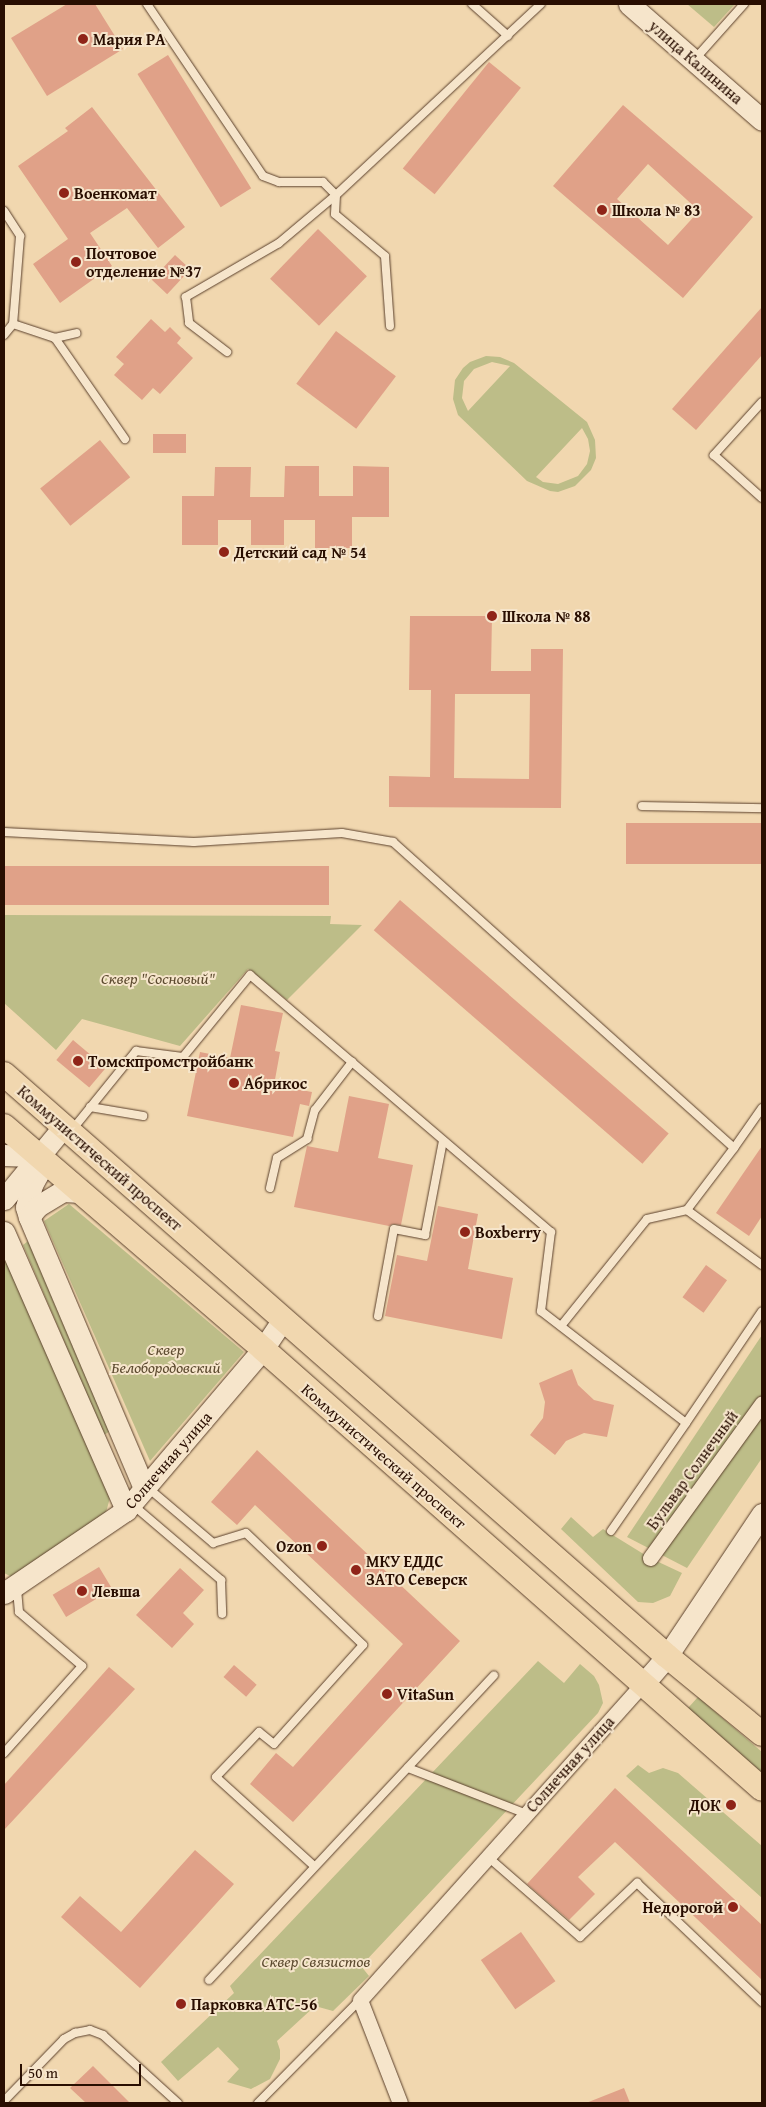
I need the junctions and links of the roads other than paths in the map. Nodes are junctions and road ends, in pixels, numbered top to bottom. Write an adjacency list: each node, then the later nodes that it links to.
1 (148, 4): 9 (lane)
2 (472, 4): 6 (lane)
3 (541, 4): 6 (lane)
4 (629, 4): 7 (street, улица Калинина)
5 (744, 4): 7 (lane)
6 (508, 36): 9 (lane)
7 (694, 60): 8 (street, улица Калинина)
8 (762, 120)
9 (336, 195): 12 (lane); 16 (lane)
10 (4, 211): 11 (lane)
11 (13, 324): 14 (lane); 15 (lane)
12 (390, 326)
13 (76, 332): 15 (lane)
14 (4, 336)
15 (55, 338): 18 (lane)
16 (227, 352)
17 (762, 402): 19 (lane)
18 (125, 438)
19 (762, 498)
20 (642, 806): 21 (lane)
21 (762, 808)
22 (4, 832): 31 (lane)
23 (352, 1062): 25 (lane); 30 (lane); 34 (lane)
24 (4, 1074): 29 (main road, Коммунистический проспект)
25 (90, 1107): 27 (lane); 29 (lane)
26 (762, 1108): 31 (lane)
27 (143, 1116)
28 (4, 1126): 33 (main road, Коммунистический проспект)
29 (67, 1129): 33 (street); 43 (main road, Коммунистический проспект)
30 (443, 1141): 42 (lane); 44 (lane)
31 (734, 1148): 37 (lane)
32 (4, 1155): 33 (street)
33 (37, 1156): 35 (main road, Коммунистический проспект); 36 (street); 38 (street)
34 (270, 1188)
35 (81, 1192): 38 (street); 45 (main road, Коммунистический проспект)
36 (4, 1199)
37 (688, 1210): 40 (lane); 44 (lane)
38 (29, 1217): 48 (street)
39 (4, 1232): 48 (street)
40 (762, 1265)
41 (762, 1311): 47 (lane)
42 (378, 1316)
43 (283, 1319): 45 (street, Солнечная улица); 54 (main road, Коммунистический проспект)
44 (561, 1326): 47 (lane)
45 (262, 1349): 48 (street, Солнечная улица); 56 (main road, Коммунистический проспект)
46 (762, 1403): 51 (street, Бульвар Солнечный)
47 (686, 1423): 50 (lane)
48 (137, 1497): 52 (street, Солнечная улица); 53 (lane); 63 (lane)
49 (762, 1514): 54 (street, Солнечная улица)
50 (611, 1531)
51 (650, 1558)
52 (10, 1588): 58 (lane)
53 (222, 1614)
54 (667, 1656): 56 (street, Солнечная улица); 57 (main road, Коммунистический проспект)
55 (494, 1675): 59 (lane)
56 (642, 1684): 60 (main road, Коммунистический проспект); 61 (street, Солнечная улица)
57 (762, 1734)
58 (4, 1753)
59 (408, 1768): 61 (lane); 63 (lane)
60 (762, 1789)
61 (524, 1813): 62 (street, Солнечная улица)
62 (488, 1857): 65 (street, Солнечная улица); 66 (lane)
63 (314, 1866): 64 (lane)
64 (209, 1980)
65 (360, 2000): 69 (lane); 70 (street)
66 (762, 2002)
67 (4, 2101): 68 (lane)
68 (178, 2103)
69 (258, 2103)
70 (400, 2103)

